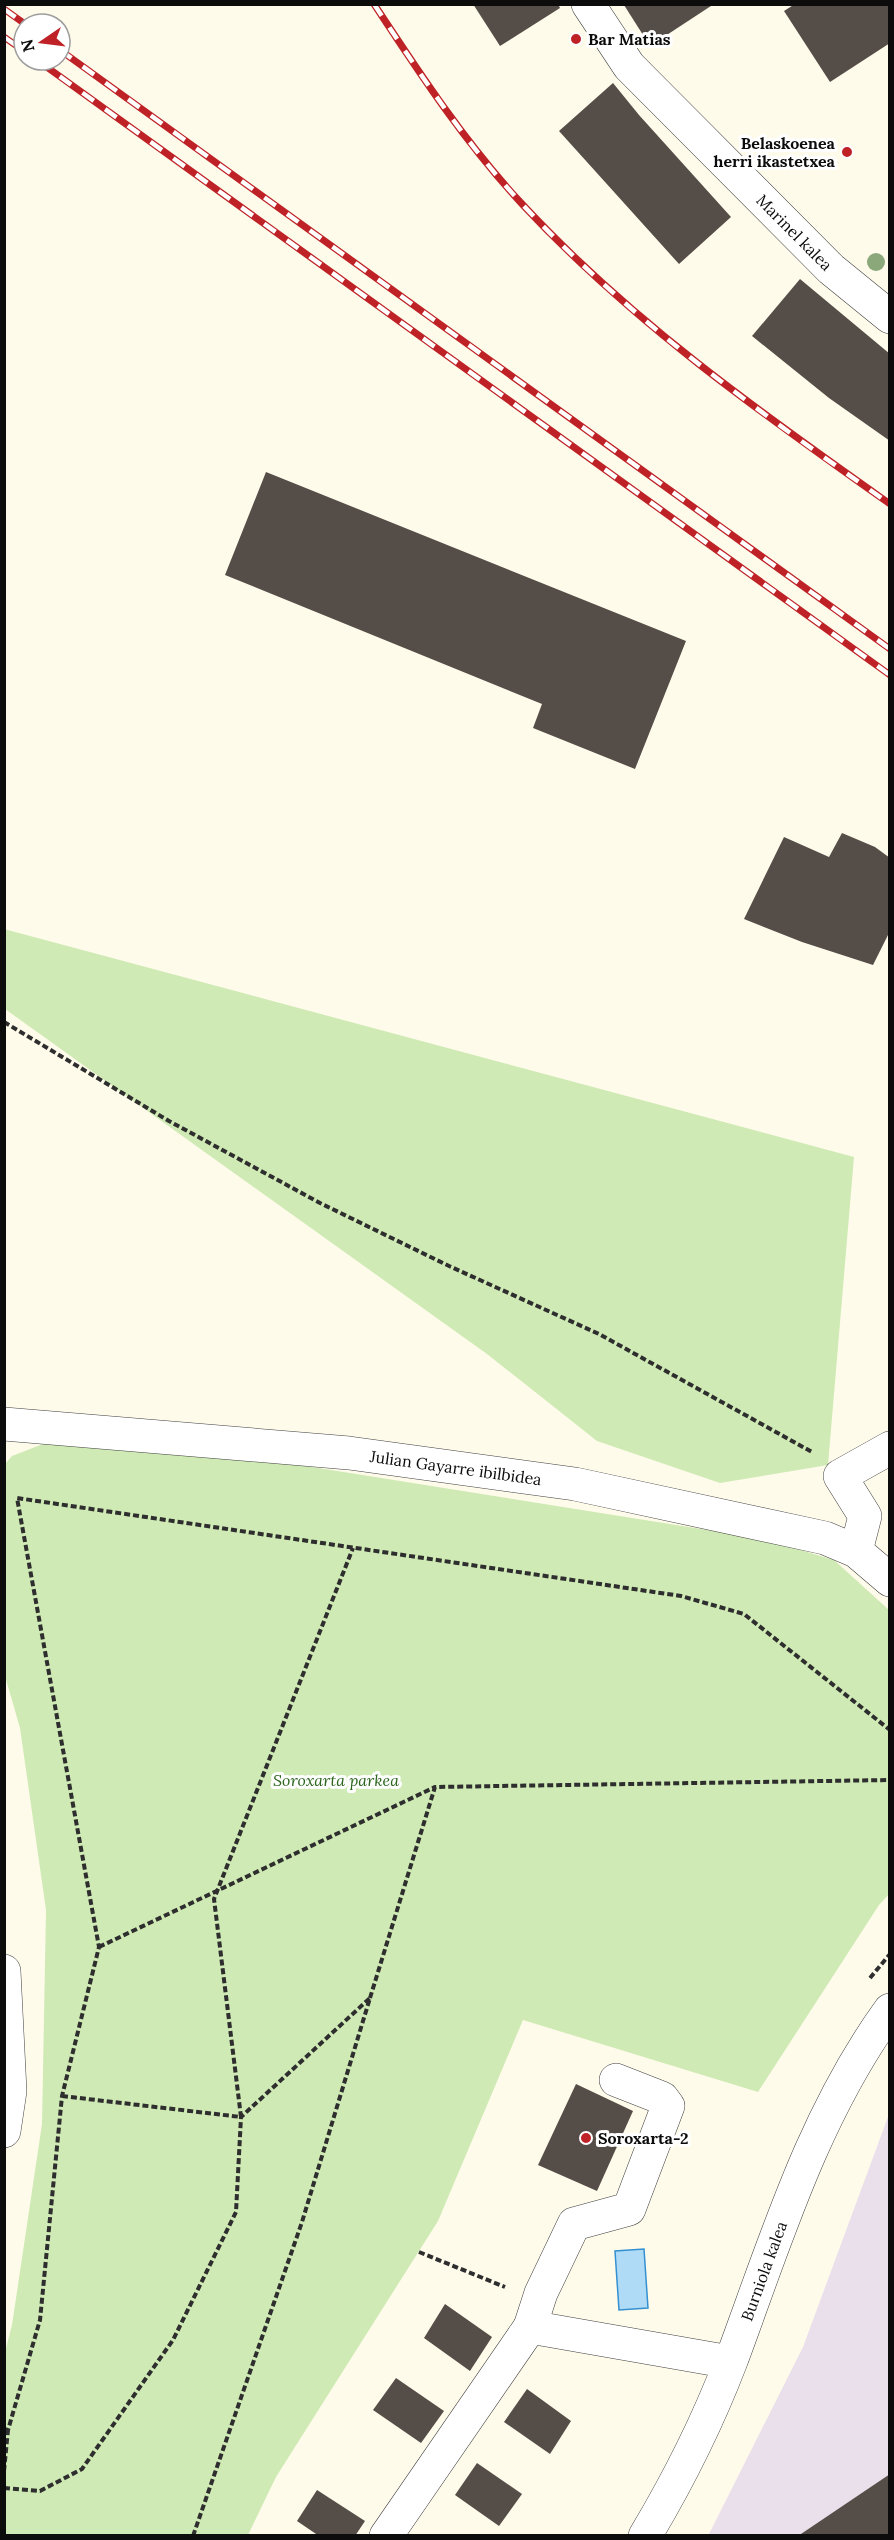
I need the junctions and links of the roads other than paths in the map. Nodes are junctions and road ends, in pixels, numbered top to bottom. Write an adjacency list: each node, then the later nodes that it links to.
1 (588, 4): 2 (street, Marinel kalea)
2 (890, 317)
3 (12, 1431): 5 (street, Julian Gayarre ibilbidea)
4 (890, 1448): 5 (street)
5 (856, 1551): 6 (street, Julian Gayarre ibilbidea)
6 (890, 1580)
7 (4, 1971): 10 (street)
8 (890, 2010): 12 (street, Burniola kalea)
9 (616, 2080): 11 (street)
10 (4, 2130)
11 (534, 2314): 12 (street); 13 (street)
12 (730, 2362): 14 (street, Burniola kalea)
13 (386, 2535)
14 (645, 2535)

